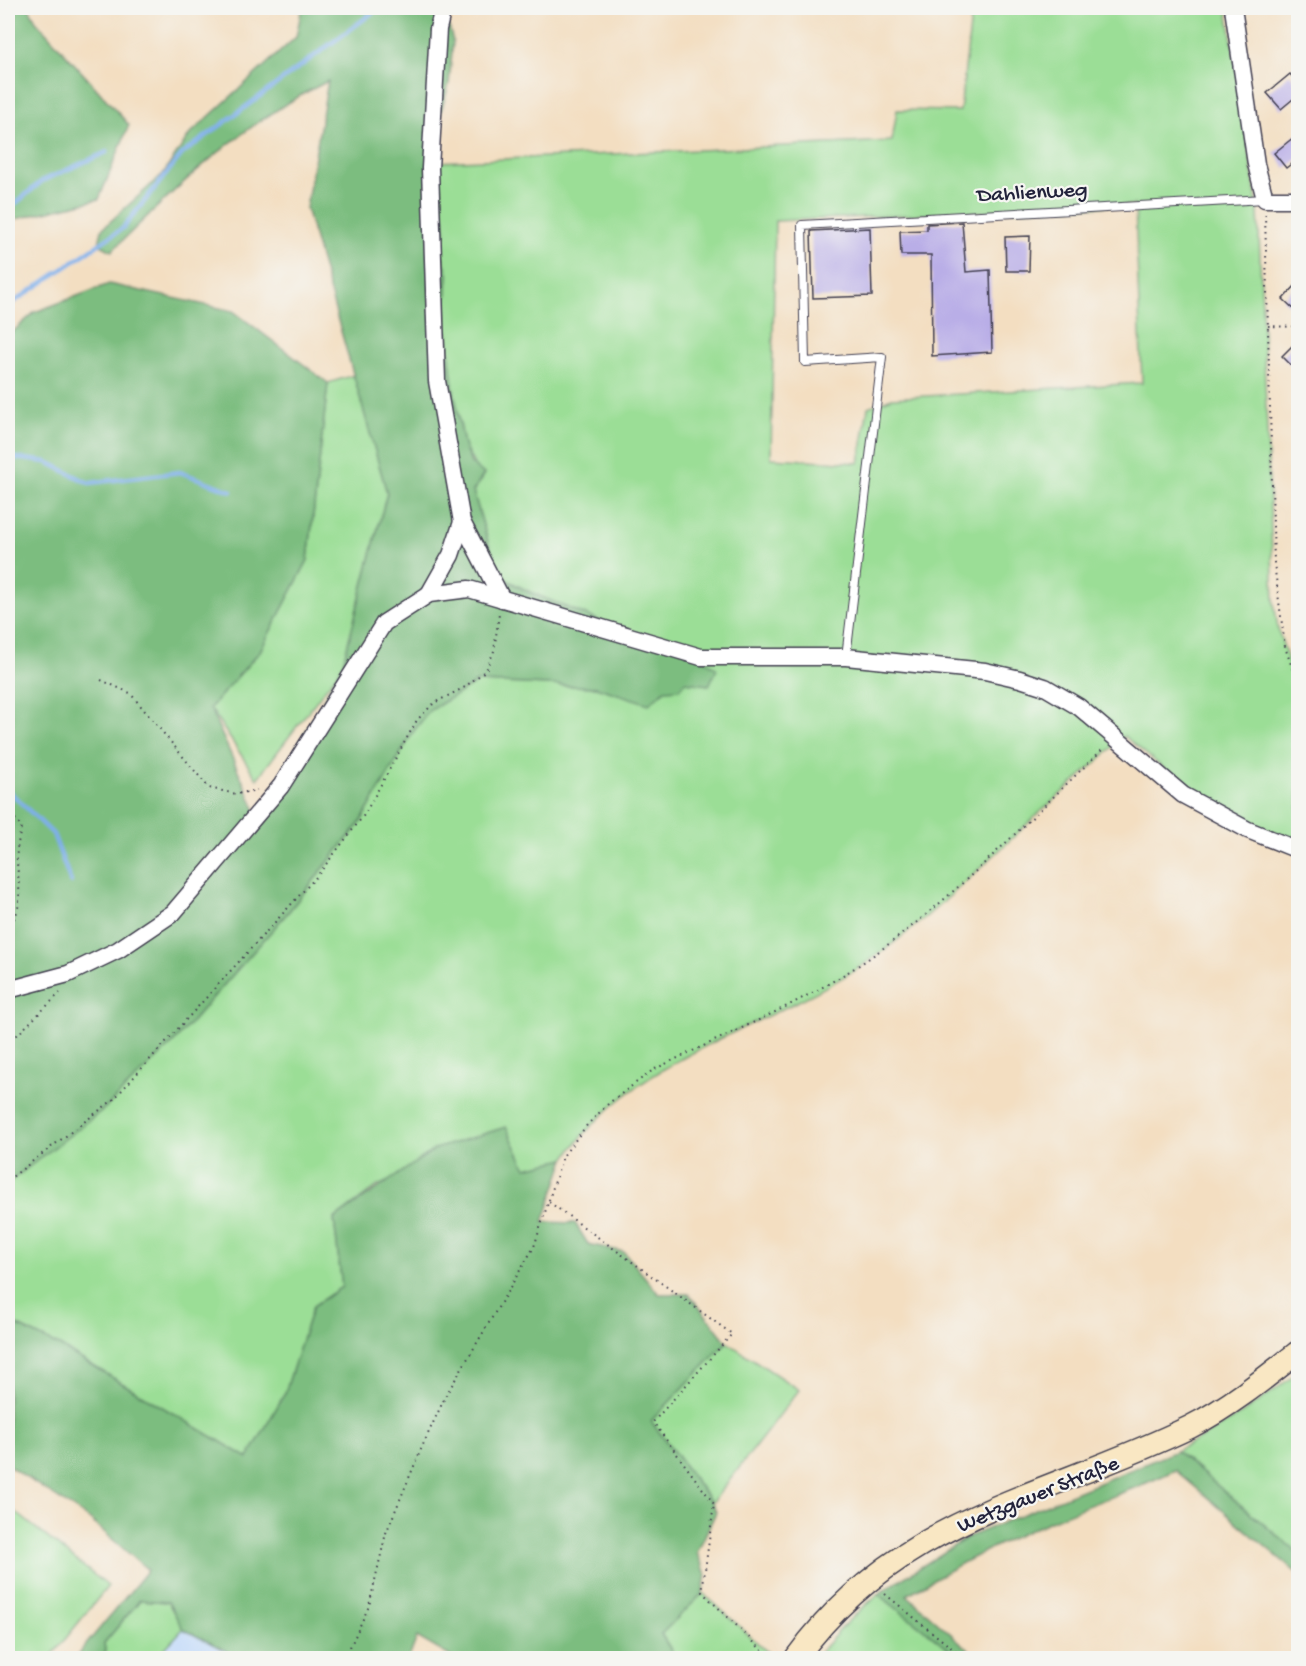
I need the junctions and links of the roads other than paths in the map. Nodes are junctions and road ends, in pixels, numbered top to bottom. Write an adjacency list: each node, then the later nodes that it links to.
1 (443, 8): 5 (street)
2 (1233, 8): 3 (street)
3 (1264, 199): 4 (street, Dahlienweg); 8 (lane, Dahlienweg)
4 (1299, 199)
5 (462, 522): 6 (street); 7 (street)
6 (429, 594): 7 (street); 10 (street)
7 (502, 599): 8 (street)
8 (846, 657): 9 (street)
9 (1299, 850)
10 (8, 990)
11 (1299, 1352): 12 (street, Wetzgauer Straße)
12 (796, 1659)

